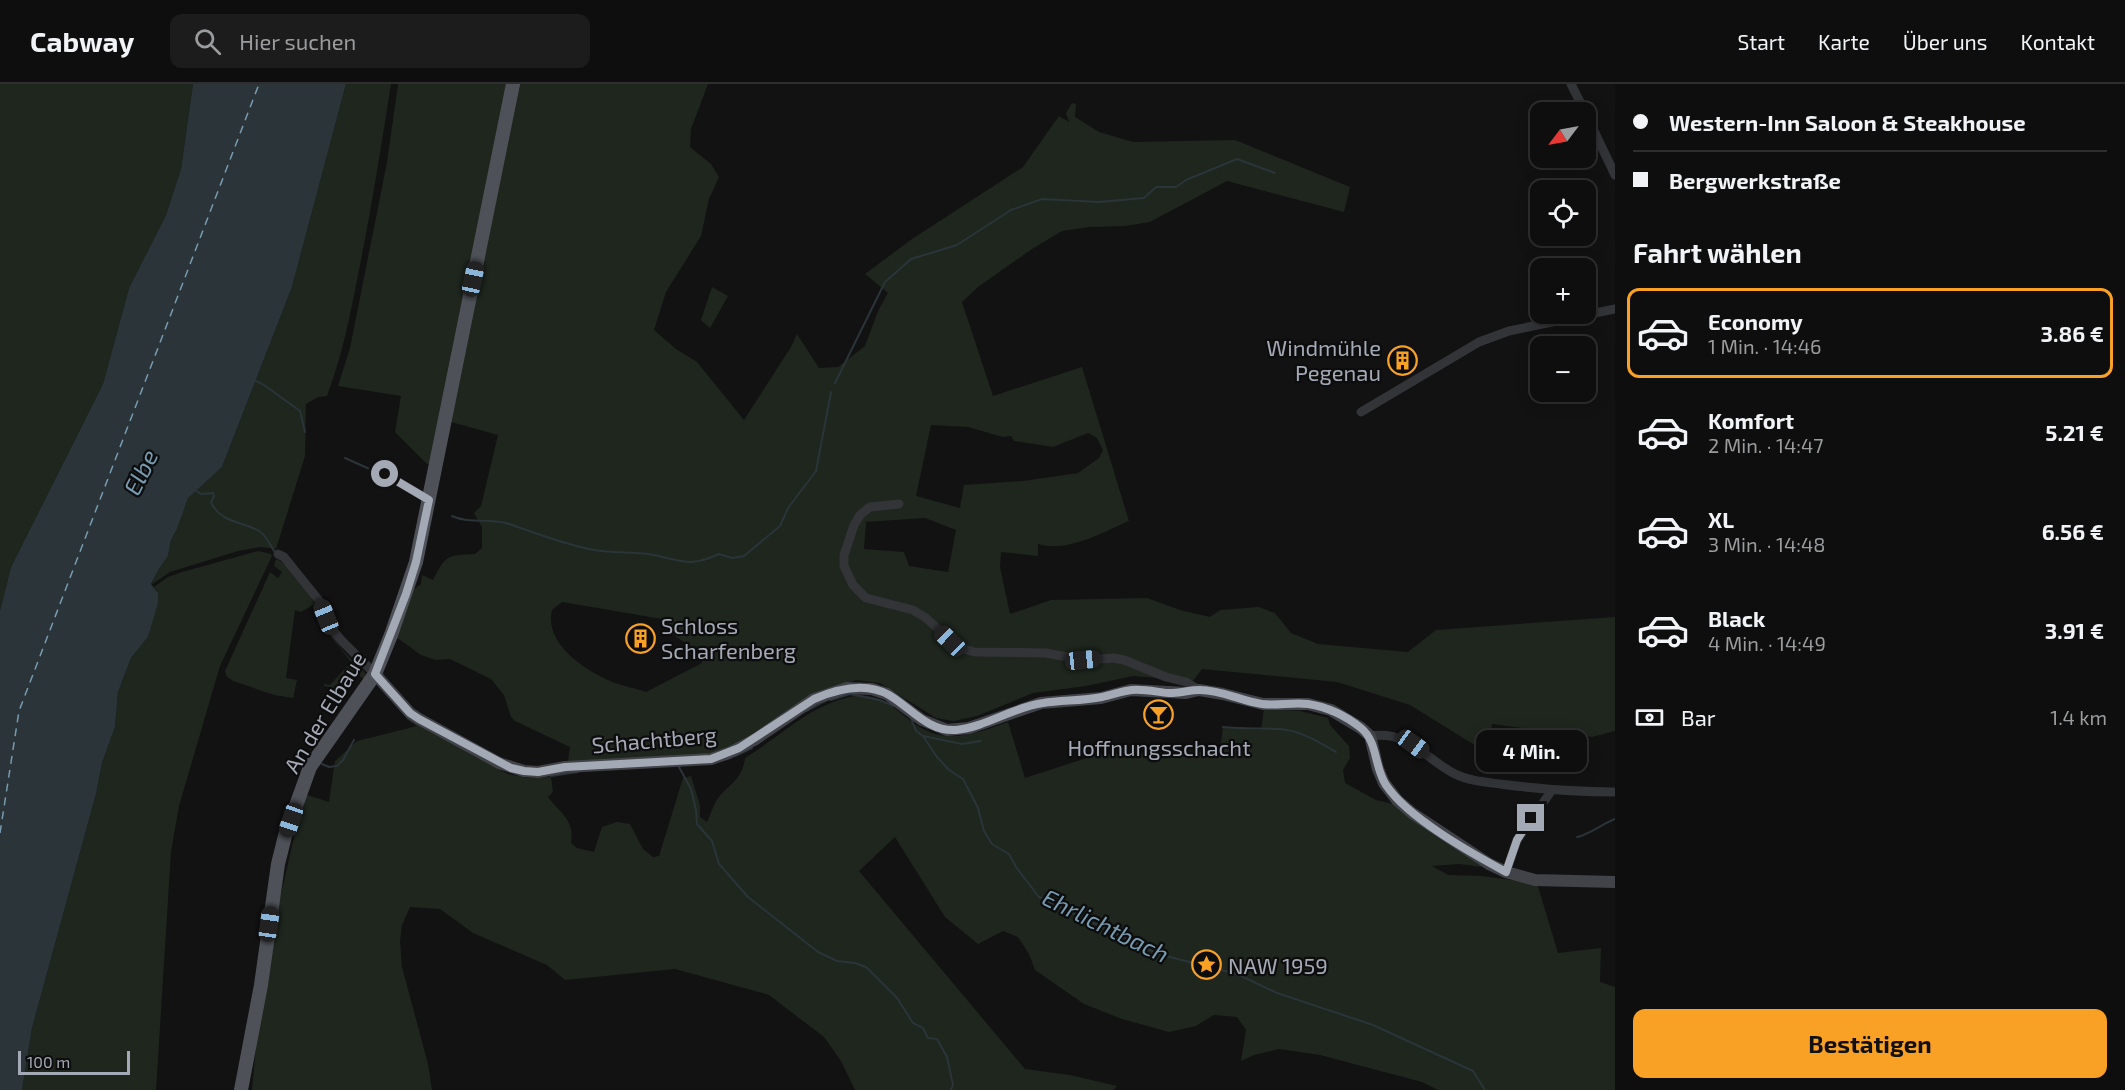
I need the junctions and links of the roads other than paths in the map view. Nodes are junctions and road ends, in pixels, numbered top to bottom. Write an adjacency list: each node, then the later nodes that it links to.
1 (513, 84): 9 (main road, An der Elbaue)
2 (1571, 84): 3 (street)
3 (1580, 102)
4 (1596, 136): 5 (street)
5 (1615, 175)
6 (1615, 309): 7 (street)
7 (1361, 412)
8 (385, 474): 9 (street)
9 (429, 500): 12 (main road, An der Elbaue)
10 (899, 504): 13 (street)
11 (278, 554): 12 (street)
12 (373, 678): 13 (street, Schachtberg); 19 (main road, An der Elbaue)
13 (1199, 690): 14 (street, Schachtberg)
14 (1370, 736): 15 (street); 17 (street)
15 (1552, 790): 16 (street); 17 (street)
16 (1615, 792)
17 (1506, 872): 18 (street)
18 (1615, 882)
19 (241, 1090)

